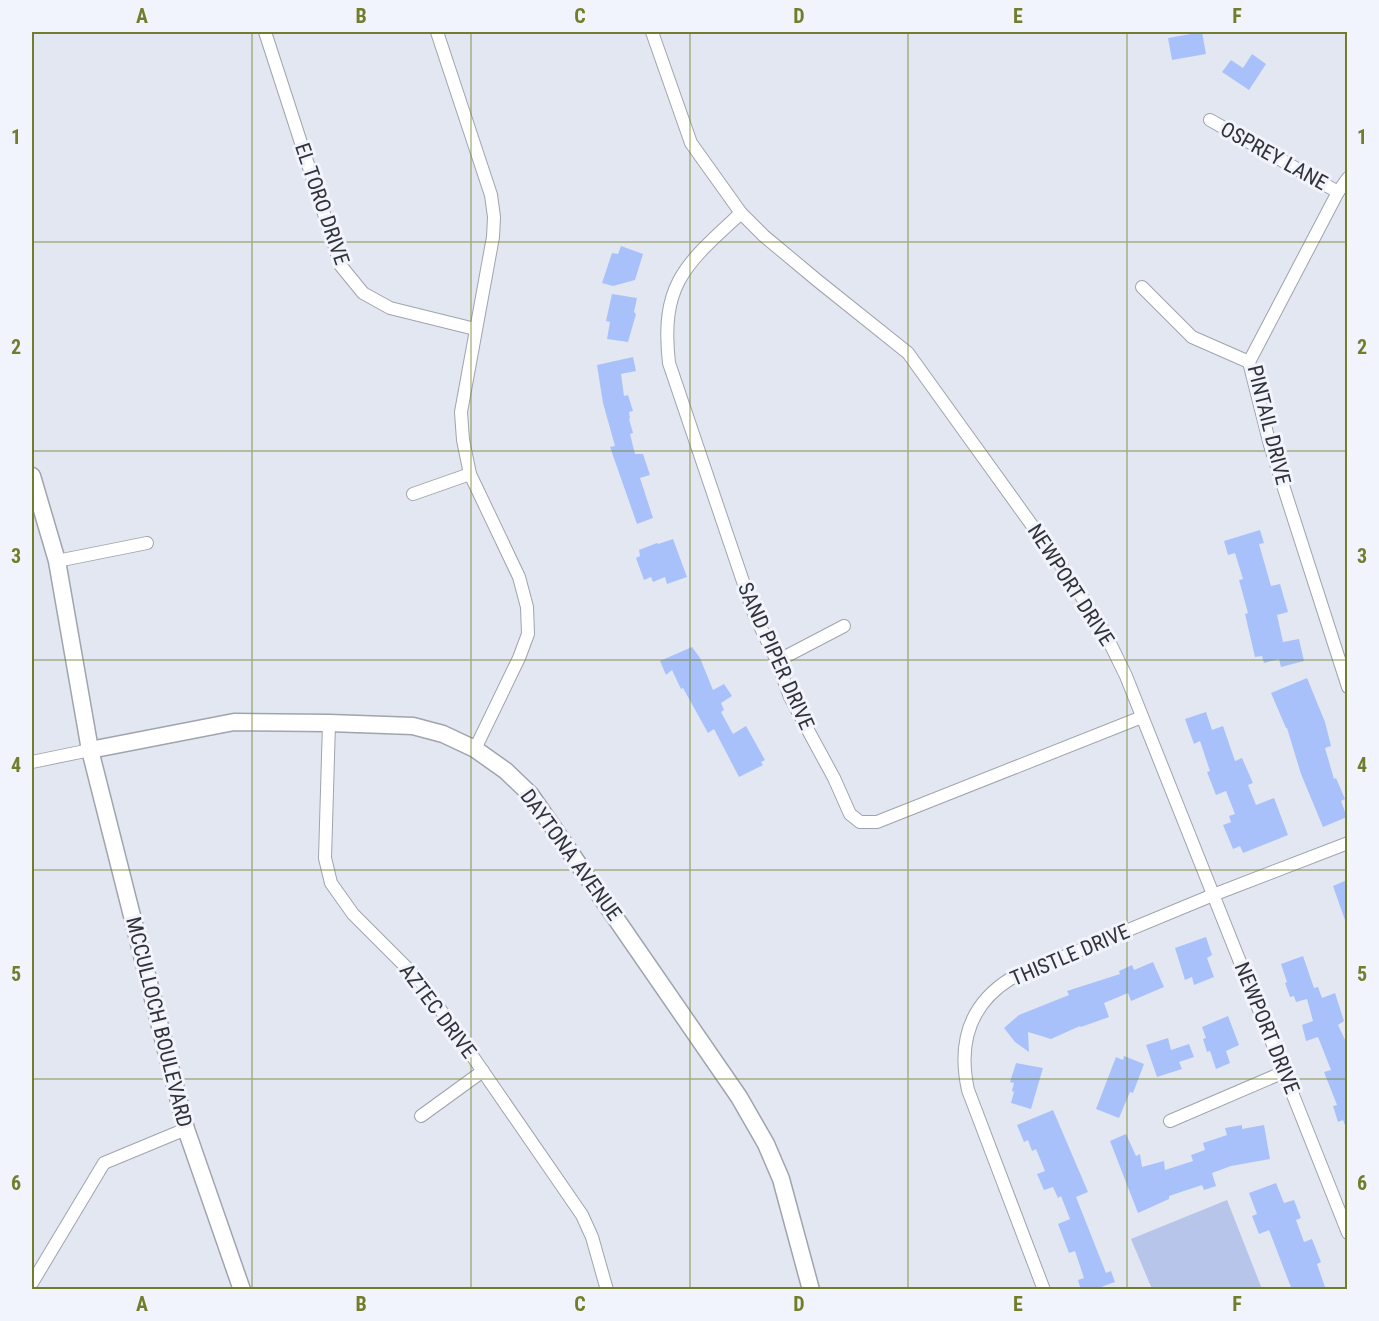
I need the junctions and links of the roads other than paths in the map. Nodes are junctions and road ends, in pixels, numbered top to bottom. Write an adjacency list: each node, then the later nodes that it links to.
1 (265, 32): 9 (street, EL TORO DRIVE)
2 (437, 32): 9 (street)
3 (652, 32): 7 (street, NEWPORT DRIVE)
4 (1210, 120): 6 (street, OSPREY LANE)
5 (1347, 178): 6 (street, PINTAIL DRIVE)
6 (1338, 192): 10 (street, PINTAIL DRIVE)
7 (741, 213): 17 (street, SAND PIPER DRIVE); 19 (street, NEWPORT DRIVE)
8 (1142, 287): 10 (street)
9 (475, 329): 11 (street)
10 (1249, 362): 18 (street, PINTAIL DRIVE)
11 (470, 474): 13 (street); 21 (street)
12 (32, 476): 15 (street, MCCULLOCH BOULEVARD)
13 (413, 494)
14 (147, 543): 15 (street)
15 (57, 561): 22 (street, MCCULLOCH BOULEVARD)
16 (844, 626): 17 (street)
17 (777, 661): 19 (street, SAND PIPER DRIVE)
18 (1347, 687)
19 (1143, 717): 25 (street, NEWPORT DRIVE)
20 (329, 723): 21 (street, DAYTONA AVENUE); 22 (street, DAYTONA AVENUE); 26 (street, AZTEC DRIVE)
21 (475, 749): 35 (street, DAYTONA AVENUE)
22 (90, 750): 23 (street); 30 (street, MCCULLOCH BOULEVARD)
23 (32, 762)
24 (1347, 843): 25 (street, THISTLE DRIVE)
25 (1213, 895): 27 (street, NEWPORT DRIVE); 36 (street, THISTLE DRIVE)
26 (483, 1071): 28 (street); 34 (street, AZTEC DRIVE)
27 (1284, 1072): 29 (street); 31 (street, NEWPORT DRIVE)
28 (421, 1116)
29 (1170, 1121)
30 (186, 1129): 32 (street); 33 (street, MCCULLOCH BOULEVARD)
31 (1347, 1233)
32 (32, 1283)
33 (242, 1290)
34 (608, 1290)
35 (811, 1290)
36 (1044, 1290)

